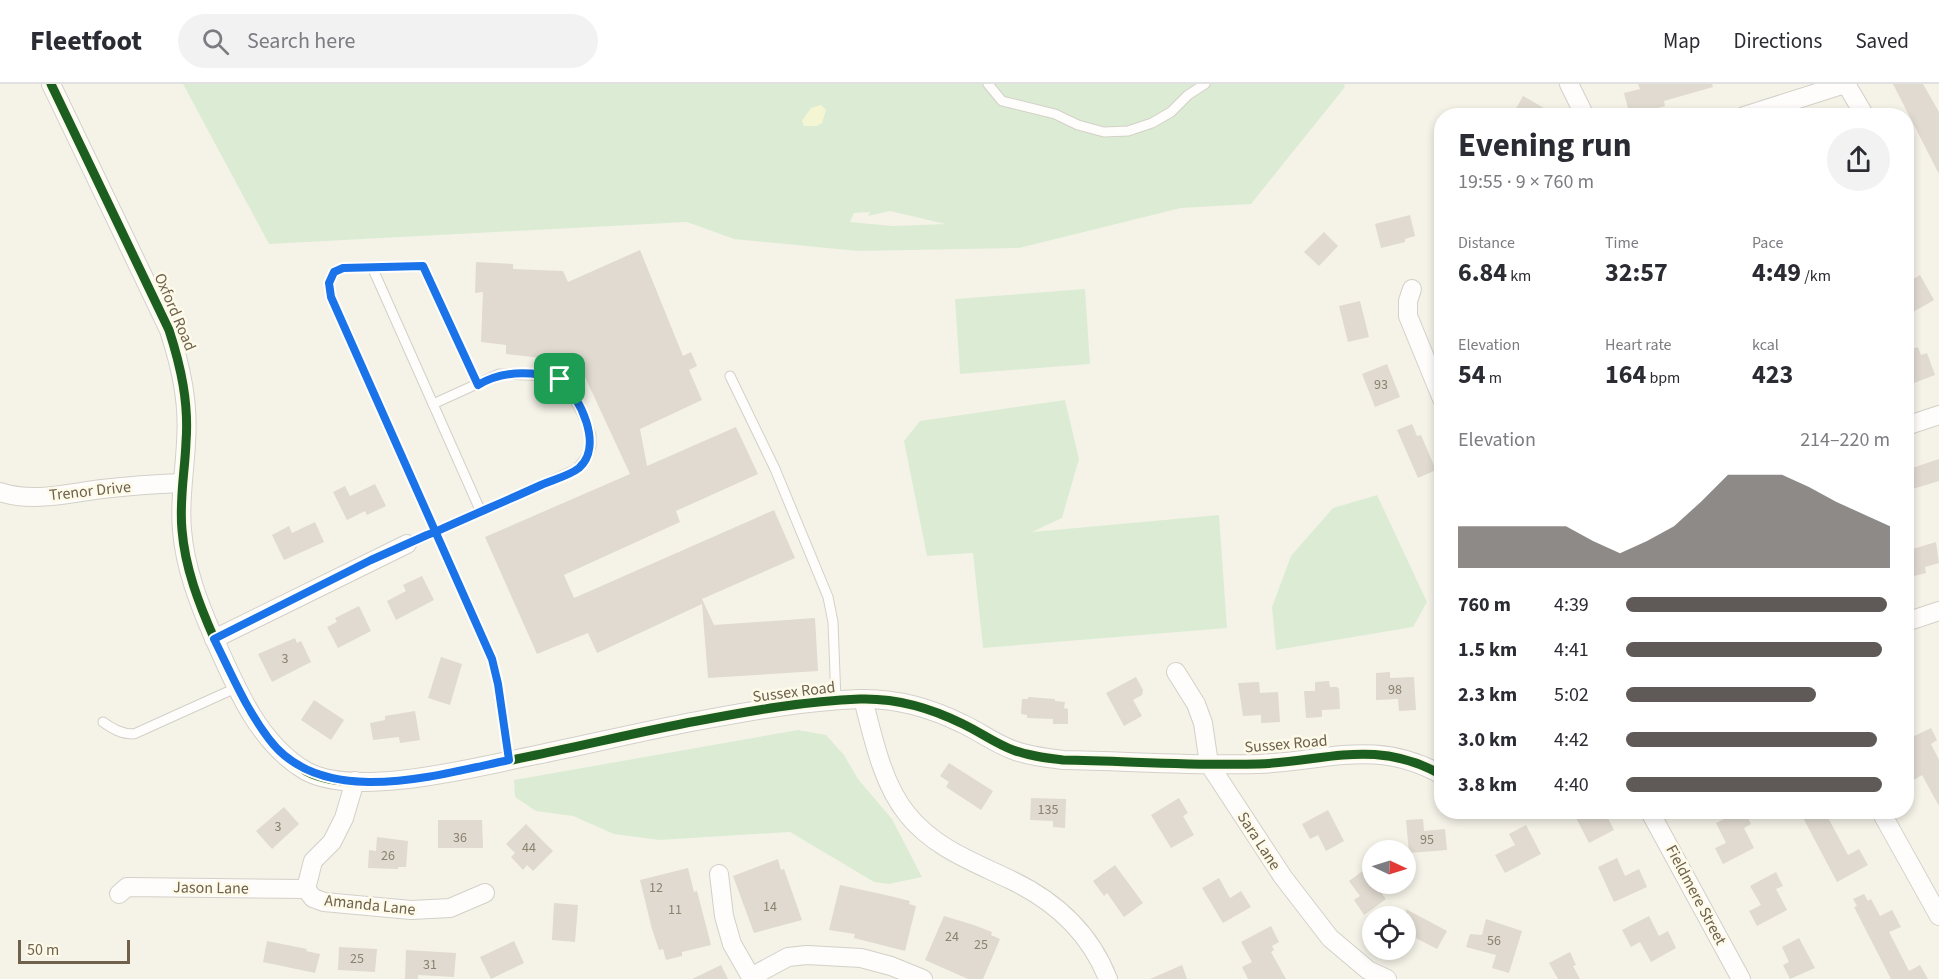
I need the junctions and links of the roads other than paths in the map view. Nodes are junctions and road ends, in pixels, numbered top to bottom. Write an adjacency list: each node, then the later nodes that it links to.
1 (51, 84): 17 (street, Oxford Road)
2 (988, 84): 3 (lane)
3 (1205, 84)
4 (1569, 84): 6 (street)
5 (1846, 84): 7 (street); 8 (street)
6 (1581, 108)
7 (1770, 108)
8 (1860, 108)
9 (372, 267): 13 (lane); 14 (lane); 20 (lane)
10 (1412, 289): 12 (street)
11 (730, 376): 28 (lane)
12 (1434, 378)
13 (478, 385): 14 (lane); 19 (lane)
14 (433, 404): 19 (lane)
15 (1939, 415): 16 (street)
16 (1914, 423)
17 (181, 483): 18 (street, Trenor Drive); 24 (street, Oxford Road)
18 (0, 492)
19 (481, 512): 20 (lane)
20 (435, 532): 21 (lane); 30 (lane)
21 (407, 544): 24 (street)
22 (1939, 611): 23 (street)
23 (1914, 619)
24 (214, 639): 26 (street, Sussex Road)
25 (1176, 672): 31 (street, Sara Lane)
26 (238, 687): 29 (lane); 33 (street, Sussex Road)
27 (863, 699): 28 (street, Sussex Road); 31 (street, Sussex Road); 43 (street)
28 (836, 701): 30 (street, Sussex Road)
29 (103, 722)
30 (509, 760): 33 (street, Sussex Road)
31 (1209, 764): 32 (street, Sussex Road); 44 (street, Sara Lane)
32 (1434, 771)
33 (356, 781): 37 (street, Amanda Lane)
34 (1654, 819): 45 (street, Fieldmere Street)
35 (1885, 819): 40 (street)
36 (719, 874): 41 (street)
37 (306, 889): 38 (street, Amanda Lane); 39 (street, Jason Lane)
38 (485, 893)
39 (119, 894)
40 (1939, 916)
41 (751, 978): 42 (street)
42 (923, 979)
43 (1108, 979)
44 (1387, 979)
45 (1741, 979)

